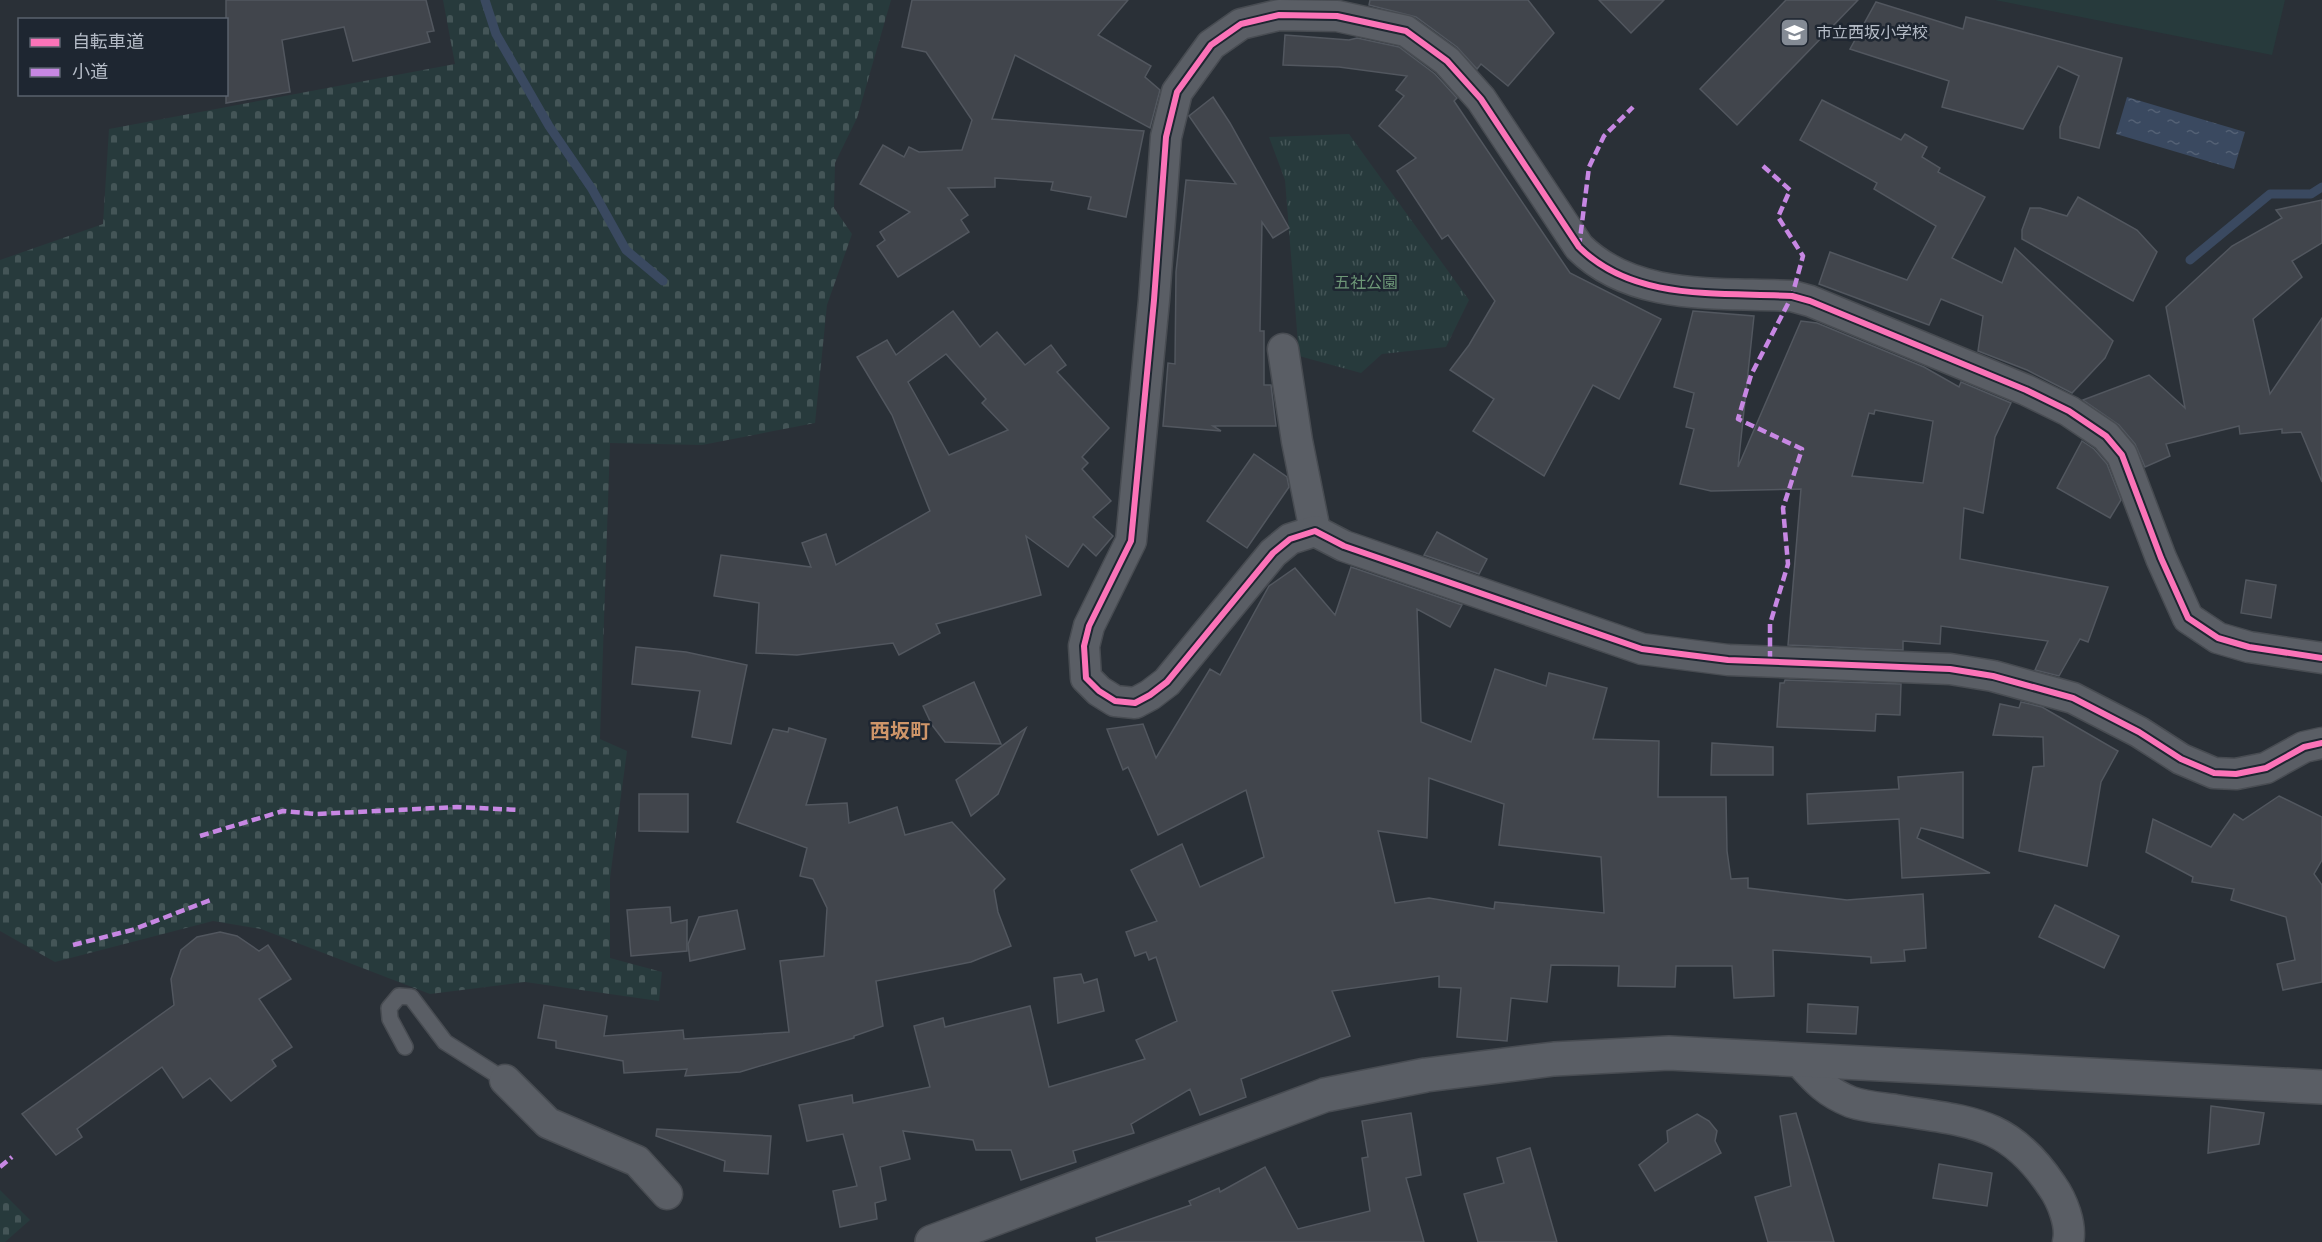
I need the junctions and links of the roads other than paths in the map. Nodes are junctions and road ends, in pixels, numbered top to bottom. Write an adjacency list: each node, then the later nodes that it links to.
1 (1283, 349): 2 (street)
2 (1315, 531): 3 (street); 4 (street)
3 (2322, 658)
4 (2322, 743)
5 (405, 1047): 7 (lane)
6 (1798, 1060): 8 (street); 10 (street); 11 (street)
7 (505, 1080): 9 (street)
8 (2322, 1087)
9 (667, 1194)
10 (932, 1242)
11 (2068, 1242)

